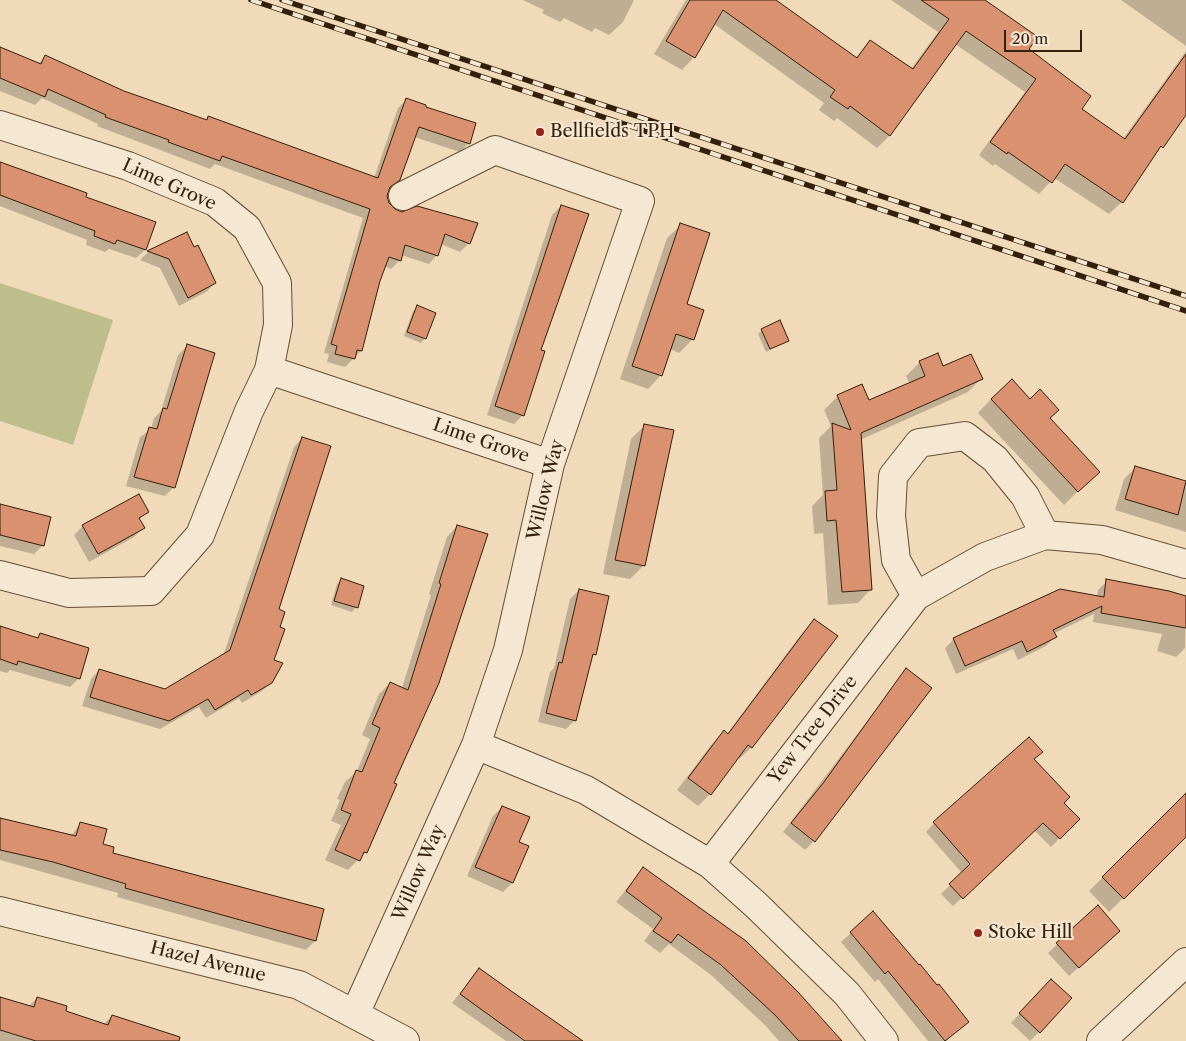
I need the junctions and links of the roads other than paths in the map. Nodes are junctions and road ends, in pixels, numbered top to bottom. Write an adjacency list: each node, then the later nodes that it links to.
1 (0, 125): 3 (street, Lime Grove)
2 (403, 196): 4 (street, Willow Way)
3 (269, 370): 4 (street, Lime Grove); 7 (street, Lime Grove)
4 (550, 464): 9 (street, Willow Way)
5 (1045, 535): 6 (street, Yew Tree Drive); 8 (street, Yew Tree Drive); 8 (street)
6 (1186, 564)
7 (0, 574)
8 (916, 596): 10 (street, Yew Tree Drive)
9 (476, 745): 10 (street); 13 (street, Willow Way)
10 (710, 864): 15 (street)
11 (0, 911): 13 (street, Hazel Avenue)
12 (1186, 962): 16 (street)
13 (355, 1014): 14 (street, Hazel Avenue)
14 (405, 1041)
15 (884, 1041)
16 (1101, 1041)

